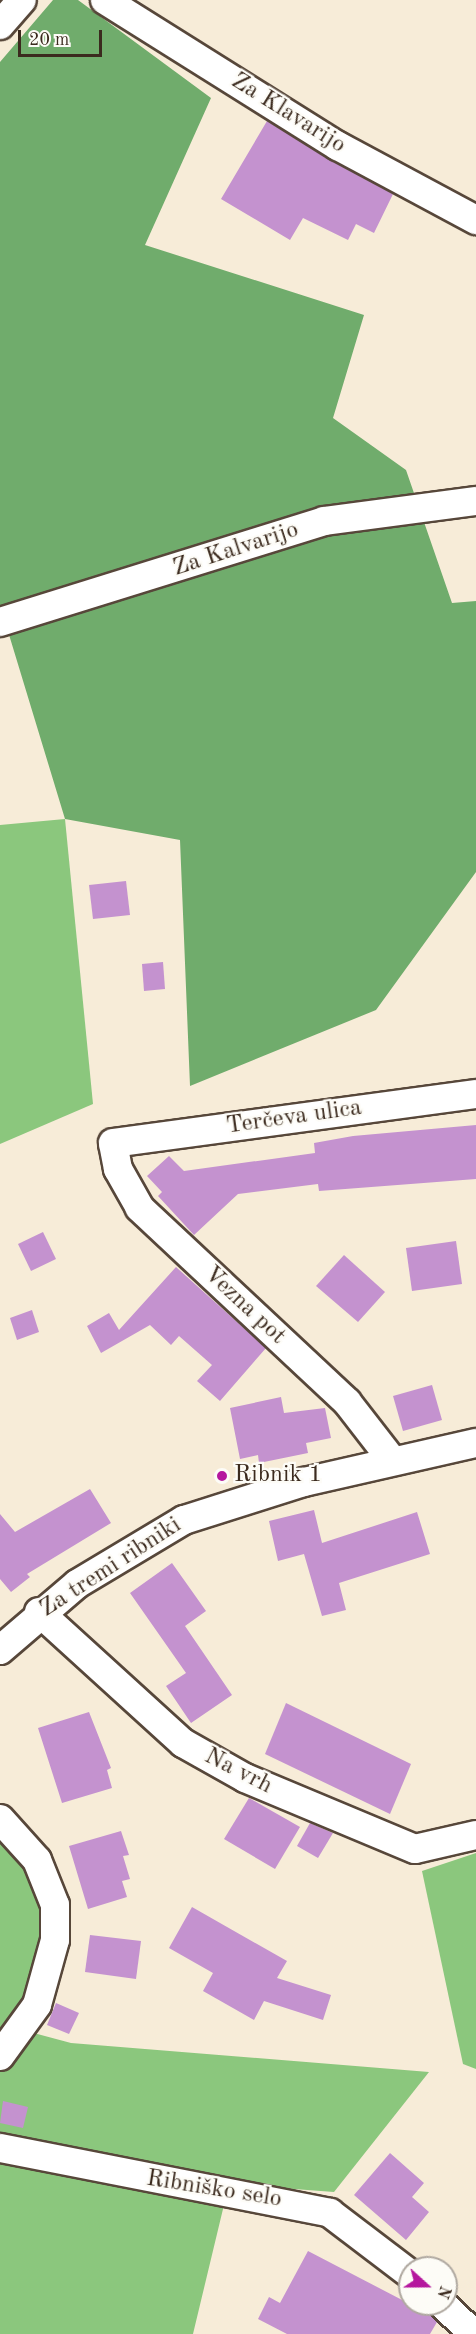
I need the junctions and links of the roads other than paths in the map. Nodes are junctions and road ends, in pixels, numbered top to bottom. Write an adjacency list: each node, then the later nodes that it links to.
1 (22, 0): 3 (street)
2 (105, 0): 4 (street, Za Klavarijo)
3 (0, 25)
4 (476, 220)
5 (476, 501): 6 (street, Za Kalvarijo)
6 (0, 622)
7 (476, 1094): 8 (street, Terčeva ulica)
8 (113, 1143): 10 (street, Vezna pot)
9 (476, 1443): 10 (street, Za tremi ribniki)
10 (392, 1460): 11 (street, Za tremi ribniki)
11 (39, 1612): 12 (street, Za tremi ribniki); 14 (street, Na vrh)
12 (0, 1650)
13 (0, 1819): 15 (street)
14 (476, 1835)
15 (0, 2056)
16 (0, 2148): 17 (street, Ribniško selo)
17 (398, 2265)
18 (455, 2316): 19 (street)
19 (474, 2334)

